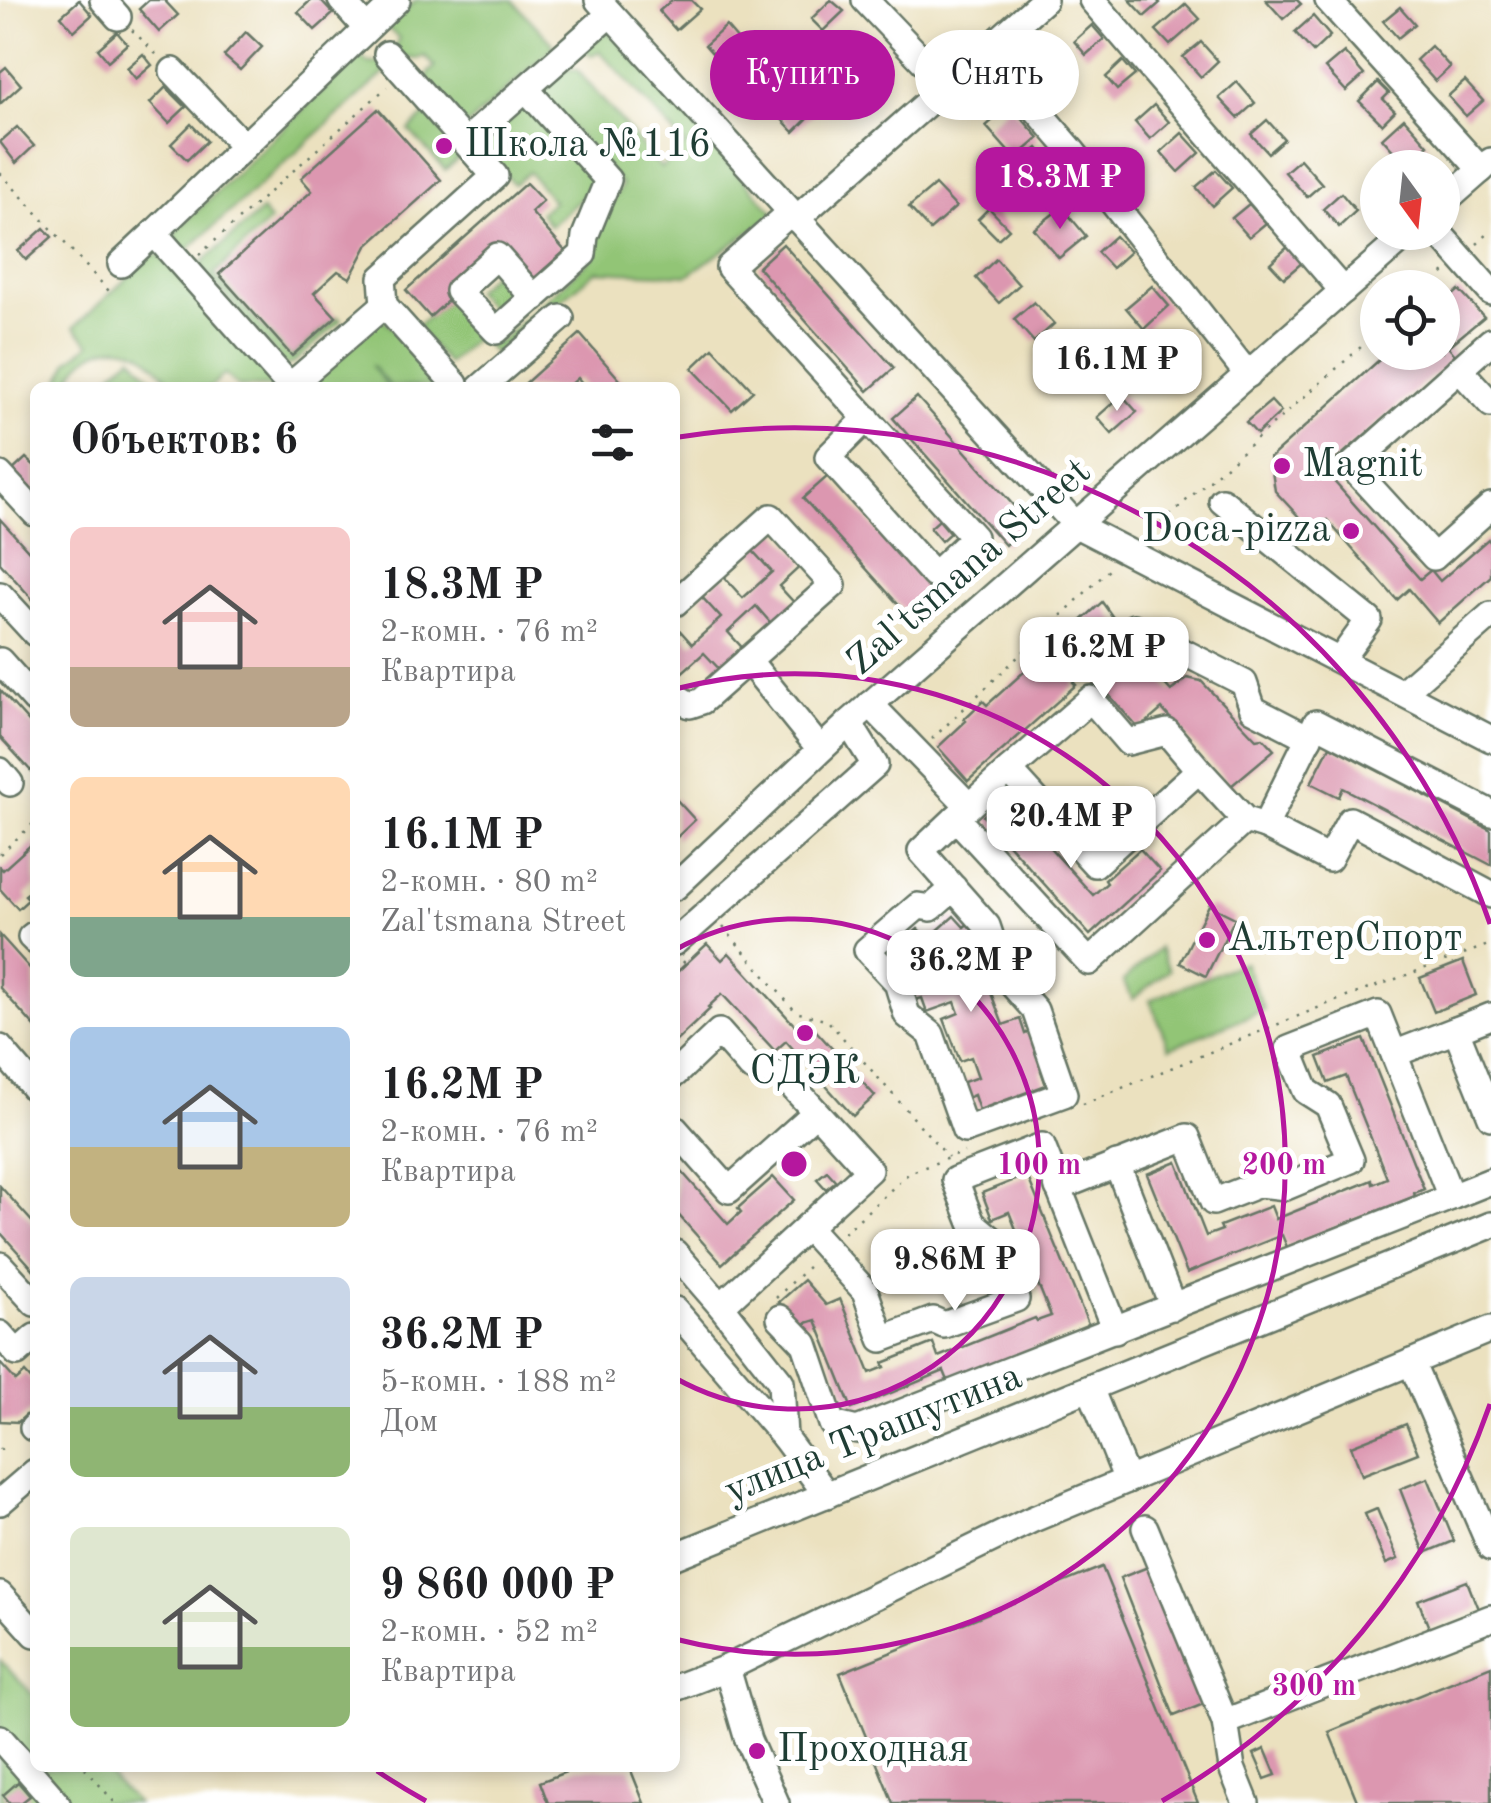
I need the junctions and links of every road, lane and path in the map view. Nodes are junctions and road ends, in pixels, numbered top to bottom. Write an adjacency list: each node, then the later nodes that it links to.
1 (341, 0): 9 (street)
2 (397, 0): 9 (street)
3 (865, 0): 11 (street)
4 (1044, 0): 10 (street)
5 (1092, 0): 29 (street)
6 (1328, 0): 19 (street)
7 (604, 7): 14 (street); 22 (street)
8 (111, 8): 13 (path)
9 (366, 28): 18 (street)
10 (1010, 30)
11 (915, 53)
12 (395, 63): 17 (street); 27 (path)
13 (173, 71): 18 (street)
14 (526, 88): 17 (street); 31 (street)
15 (915, 112): 22 (street)
16 (1046, 120): 38 (street)
17 (466, 142): 32 (street)
18 (244, 146): 23 (street)
19 (1486, 166): 21 (street)
20 (0, 173): 28 (path)
21 (1460, 188)
22 (793, 216): 44 (street); 49 (street)
23 (154, 233): 26 (street); 27 (street)
24 (1390, 250): 29 (street, Zal'tsmana Street)
25 (1454, 250): 30 (street)
26 (121, 264)
27 (185, 267): 39 (street)
28 (109, 291)
29 (1343, 291): 38 (street, Zal'tsmana Street)
30 (1491, 292)
31 (534, 298)
32 (384, 305): 40 (street); 41 (street)
33 (561, 318): 42 (street)
34 (1491, 341): 36 (street)
35 (1360, 348): 50 (path)
36 (1460, 369): 43 (street)
37 (1459, 370): 47 (street)
38 (1248, 375): 49 (street, Zal'tsmana Street)
39 (286, 382)
40 (295, 382)
41 (464, 382)
42 (473, 382)
43 (1491, 404)
44 (867, 418): 44 (street)
45 (0, 476): 48 (street)
46 (1222, 501): 57 (street)
47 (1491, 506)
48 (30, 508)
49 (1076, 525): 50 (street); 62 (street, Zal'tsmana Street)
50 (1129, 550): 57 (street); 67 (path)
51 (0, 594): 54 (street)
52 (680, 599): 56 (street)
53 (1491, 615): 59 (street)
54 (30, 627)
55 (1134, 627): 64 (street)
56 (748, 660): 61 (street); 66 (street)
57 (1340, 660): 59 (street)
58 (0, 661): 60 (street)
59 (1403, 692): 65 (street)
60 (30, 694)
61 (680, 699)
62 (870, 704): 63 (street, Zal'tsmana Street); 67 (street)
63 (849, 722): 66 (street, Zal'tsmana Street); 80 (street)
64 (1309, 738): 71 (street); 72 (street)
65 (1491, 739)
66 (820, 750): 75 (street, Zal'tsmana Street)
67 (917, 753): 70 (street)
68 (1009, 770): 69 (street); 69 (street); 70 (street)
69 (1199, 770): 72 (street)
70 (963, 812): 72 (street); 76 (street)
71 (1491, 813)
72 (1255, 823): 77 (street)
73 (30, 827): 74 (path)
74 (0, 854)
75 (680, 878)
76 (954, 888): 76 (street)
77 (1491, 895)
78 (723, 927): 92 (path)
79 (1491, 944): 87 (path)
80 (681, 951)
81 (1491, 1016): 82 (street)
82 (1456, 1030): 84 (street); 89 (street)
83 (0, 1048): 86 (street)
84 (1394, 1054): 93 (street); 96 (street)
85 (680, 1069): 88 (street)
86 (30, 1077)
87 (1074, 1107)
88 (816, 1112): 90 (street); 98 (street)
89 (1491, 1117)
90 (680, 1135)
91 (967, 1150): 92 (path)
92 (950, 1158): 99 (path)
93 (1117, 1164): 95 (street); 104 (street)
94 (1491, 1181): 96 (street)
95 (1058, 1188): 99 (street); 108 (street)
96 (1451, 1197): 104 (street)
97 (1491, 1225): 112 (street, улица Трашутина)
98 (807, 1227): 99 (street); 103 (street)
99 (827, 1248): 105 (path)
100 (680, 1260): 103 (street)
101 (0, 1265): 102 (street)
102 (30, 1298)
103 (720, 1306): 113 (street)
104 (1173, 1307): 108 (street)
105 (775, 1310): 108 (street)
106 (680, 1316): 113 (street)
107 (1491, 1329): 111 (street)
108 (1114, 1330)
109 (0, 1334): 110 (street)
110 (30, 1348)
111 (1411, 1362): 115 (street); 119 (street)
112 (1090, 1388): 115 (street); 116 (street, улица Трашутина)
113 (784, 1437): 116 (street)
114 (30, 1476): 117 (street)
115 (1127, 1480): 124 (street)
116 (827, 1495): 120 (street, улица Трашутина)
117 (0, 1502)
118 (1145, 1528): 126 (street)
119 (1491, 1548)
120 (680, 1554)
121 (0, 1595): 123 (street)
122 (1491, 1618): 126 (street)
123 (30, 1628)
124 (727, 1668): 125 (street); 133 (street)
125 (680, 1686)
126 (1224, 1722): 134 (street)
127 (0, 1738): 128 (street)
128 (30, 1772)
129 (30, 1772): 131 (street)
130 (88, 1772): 132 (path)
131 (58, 1803)
132 (115, 1803)
133 (776, 1803)
134 (1246, 1803)

